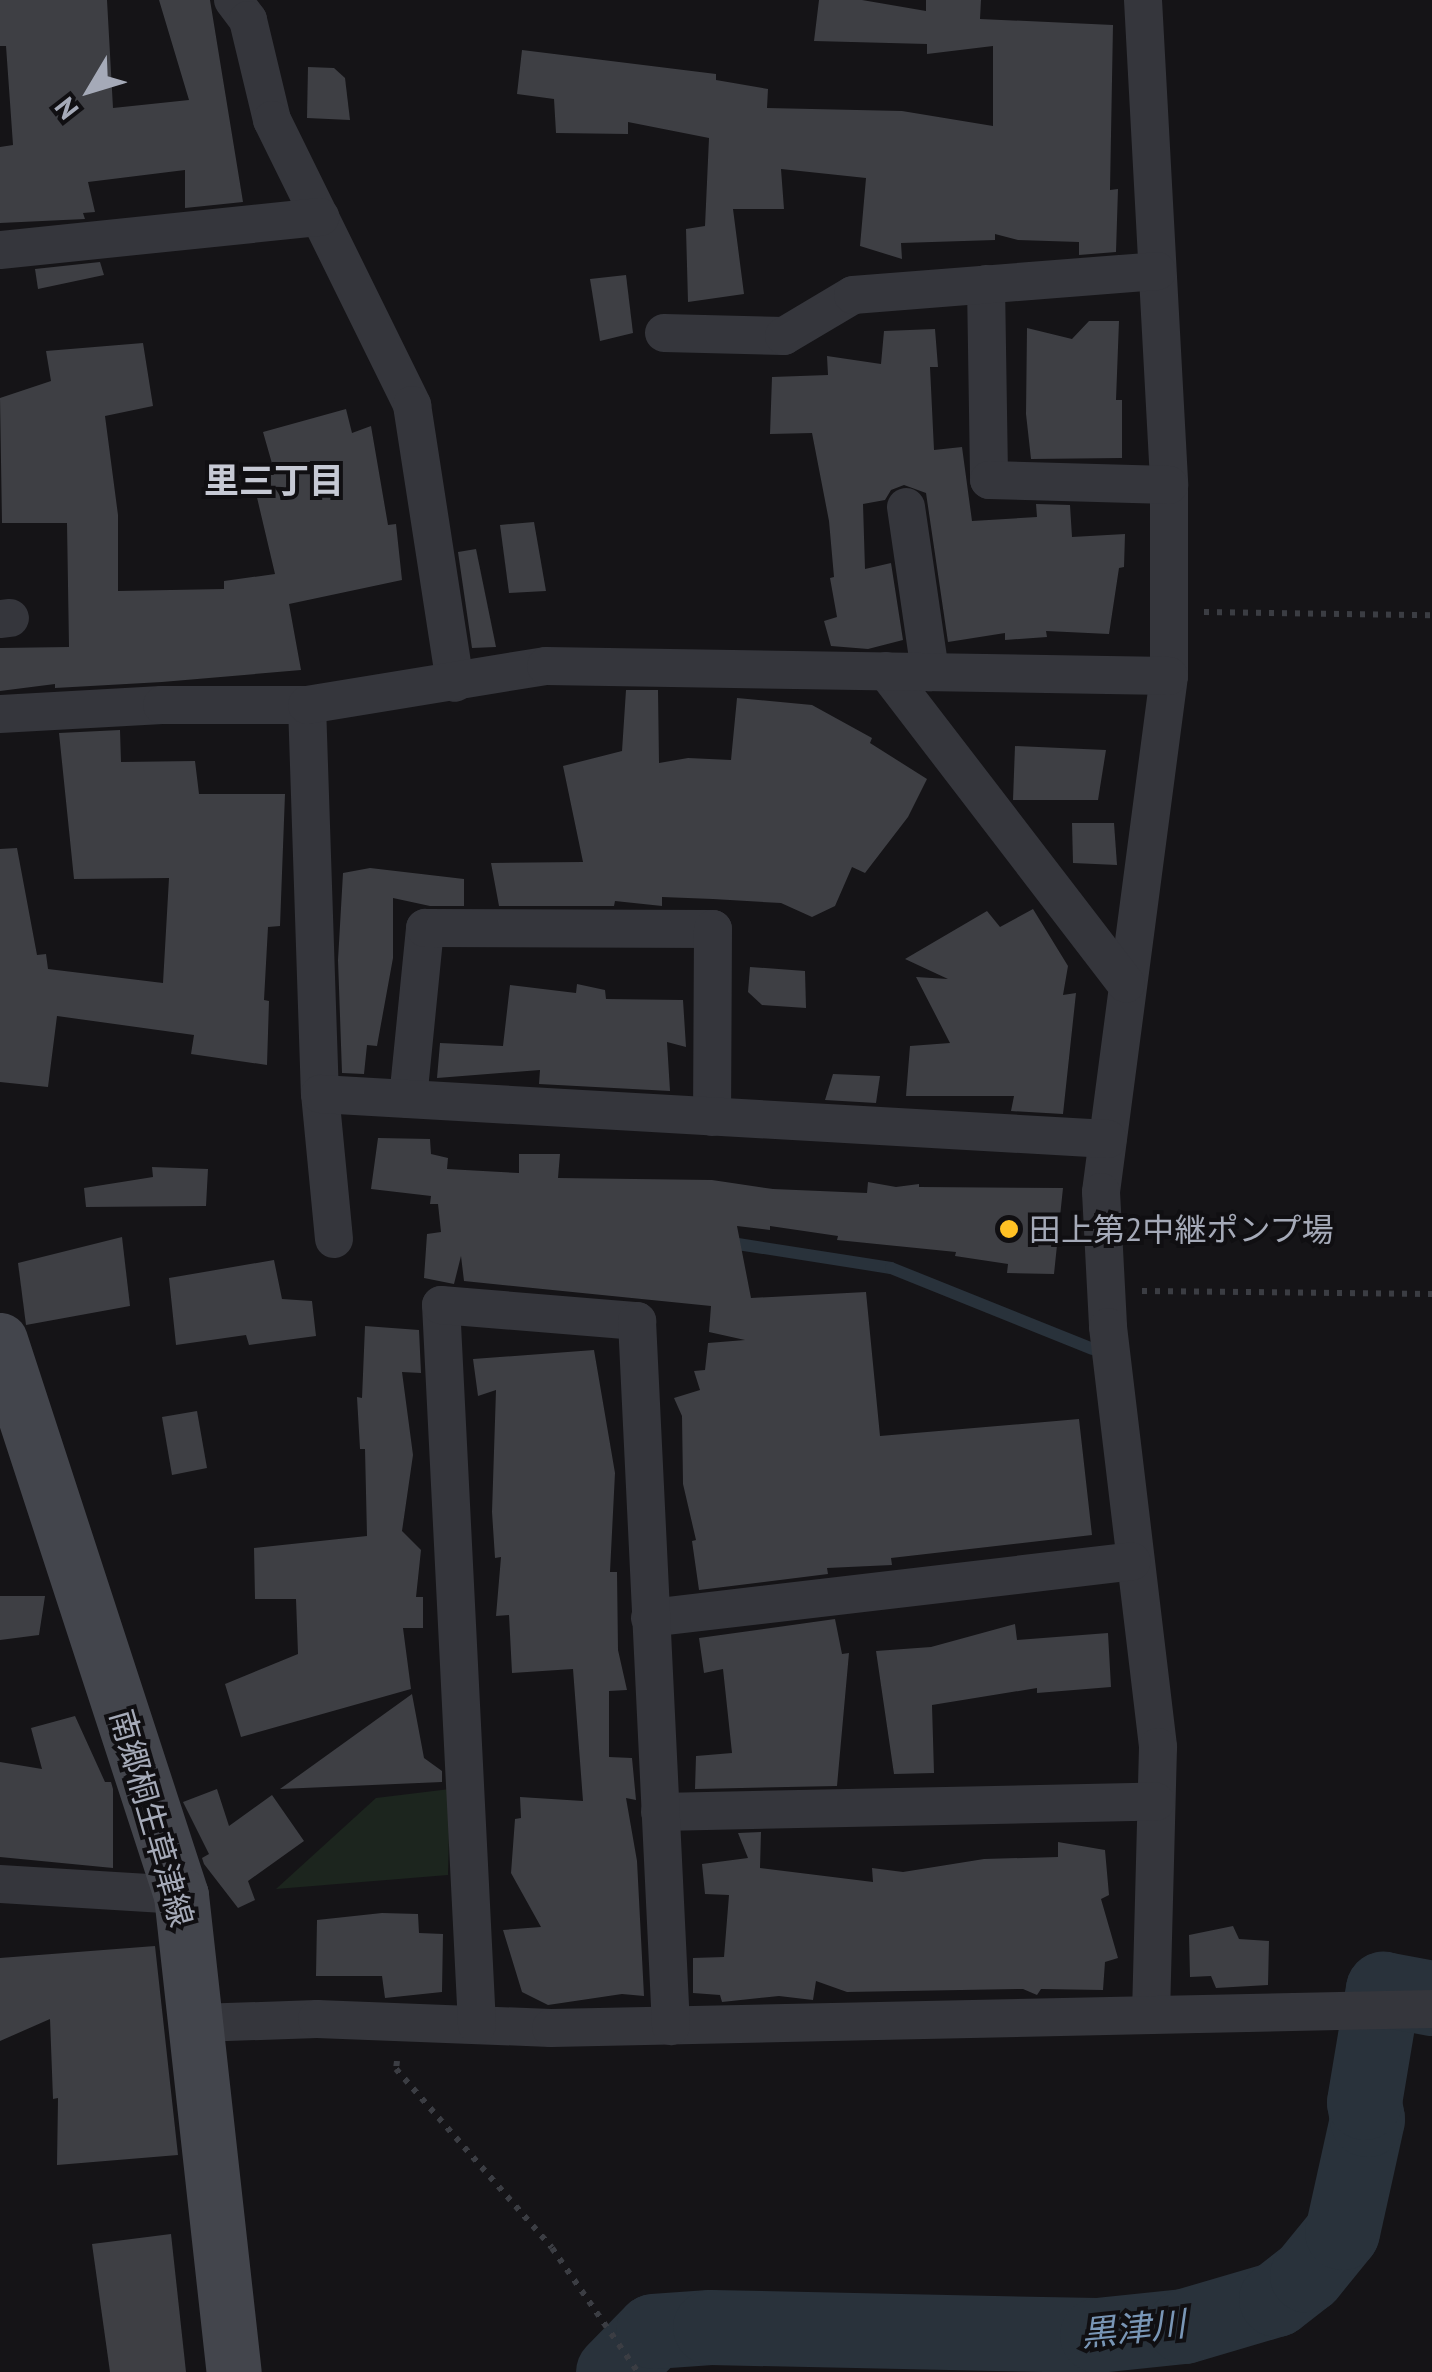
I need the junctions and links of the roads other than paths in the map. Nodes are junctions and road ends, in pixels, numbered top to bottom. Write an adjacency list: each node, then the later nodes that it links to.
1 (233, 0): 3 (street)
2 (1143, 0): 5 (street)
3 (320, 217): 4 (street); 13 (street)
4 (0, 250)
5 (1157, 271): 6 (street); 8 (street)
6 (986, 284): 7 (street); 8 (street)
7 (664, 333)
8 (1169, 485): 12 (street)
9 (906, 507): 11 (street)
10 (886, 671): 11 (street); 13 (street); 16 (street)
11 (930, 672): 12 (street)
12 (1169, 676): 16 (street)
13 (456, 682): 14 (street)
14 (307, 705): 15 (street); 17 (street)
15 (0, 714)
16 (1126, 984): 20 (street)
17 (320, 1094): 18 (street); 21 (street)
18 (408, 1099): 19 (street); 19 (street)
19 (712, 1116): 20 (street)
20 (1108, 1139): 23 (street)
21 (334, 1239)
22 (0, 1340): 28 (main road, 南郷桐生草津線)
23 (1132, 1561): 24 (street); 25 (street)
24 (650, 1618): 26 (street); 32 (street)
25 (1156, 1802): 26 (street); 30 (street)
26 (660, 1812): 33 (street)
27 (0, 1884): 28 (street)
28 (181, 1895): 31 (main road, 南郷桐生草津線)
29 (1432, 2009): 30 (street)
30 (1151, 2015): 33 (street)
31 (198, 2023): 32 (street); 34 (main road, 南郷桐生草津線)
32 (477, 2025): 33 (street)
33 (671, 2026)
34 (234, 2369)

